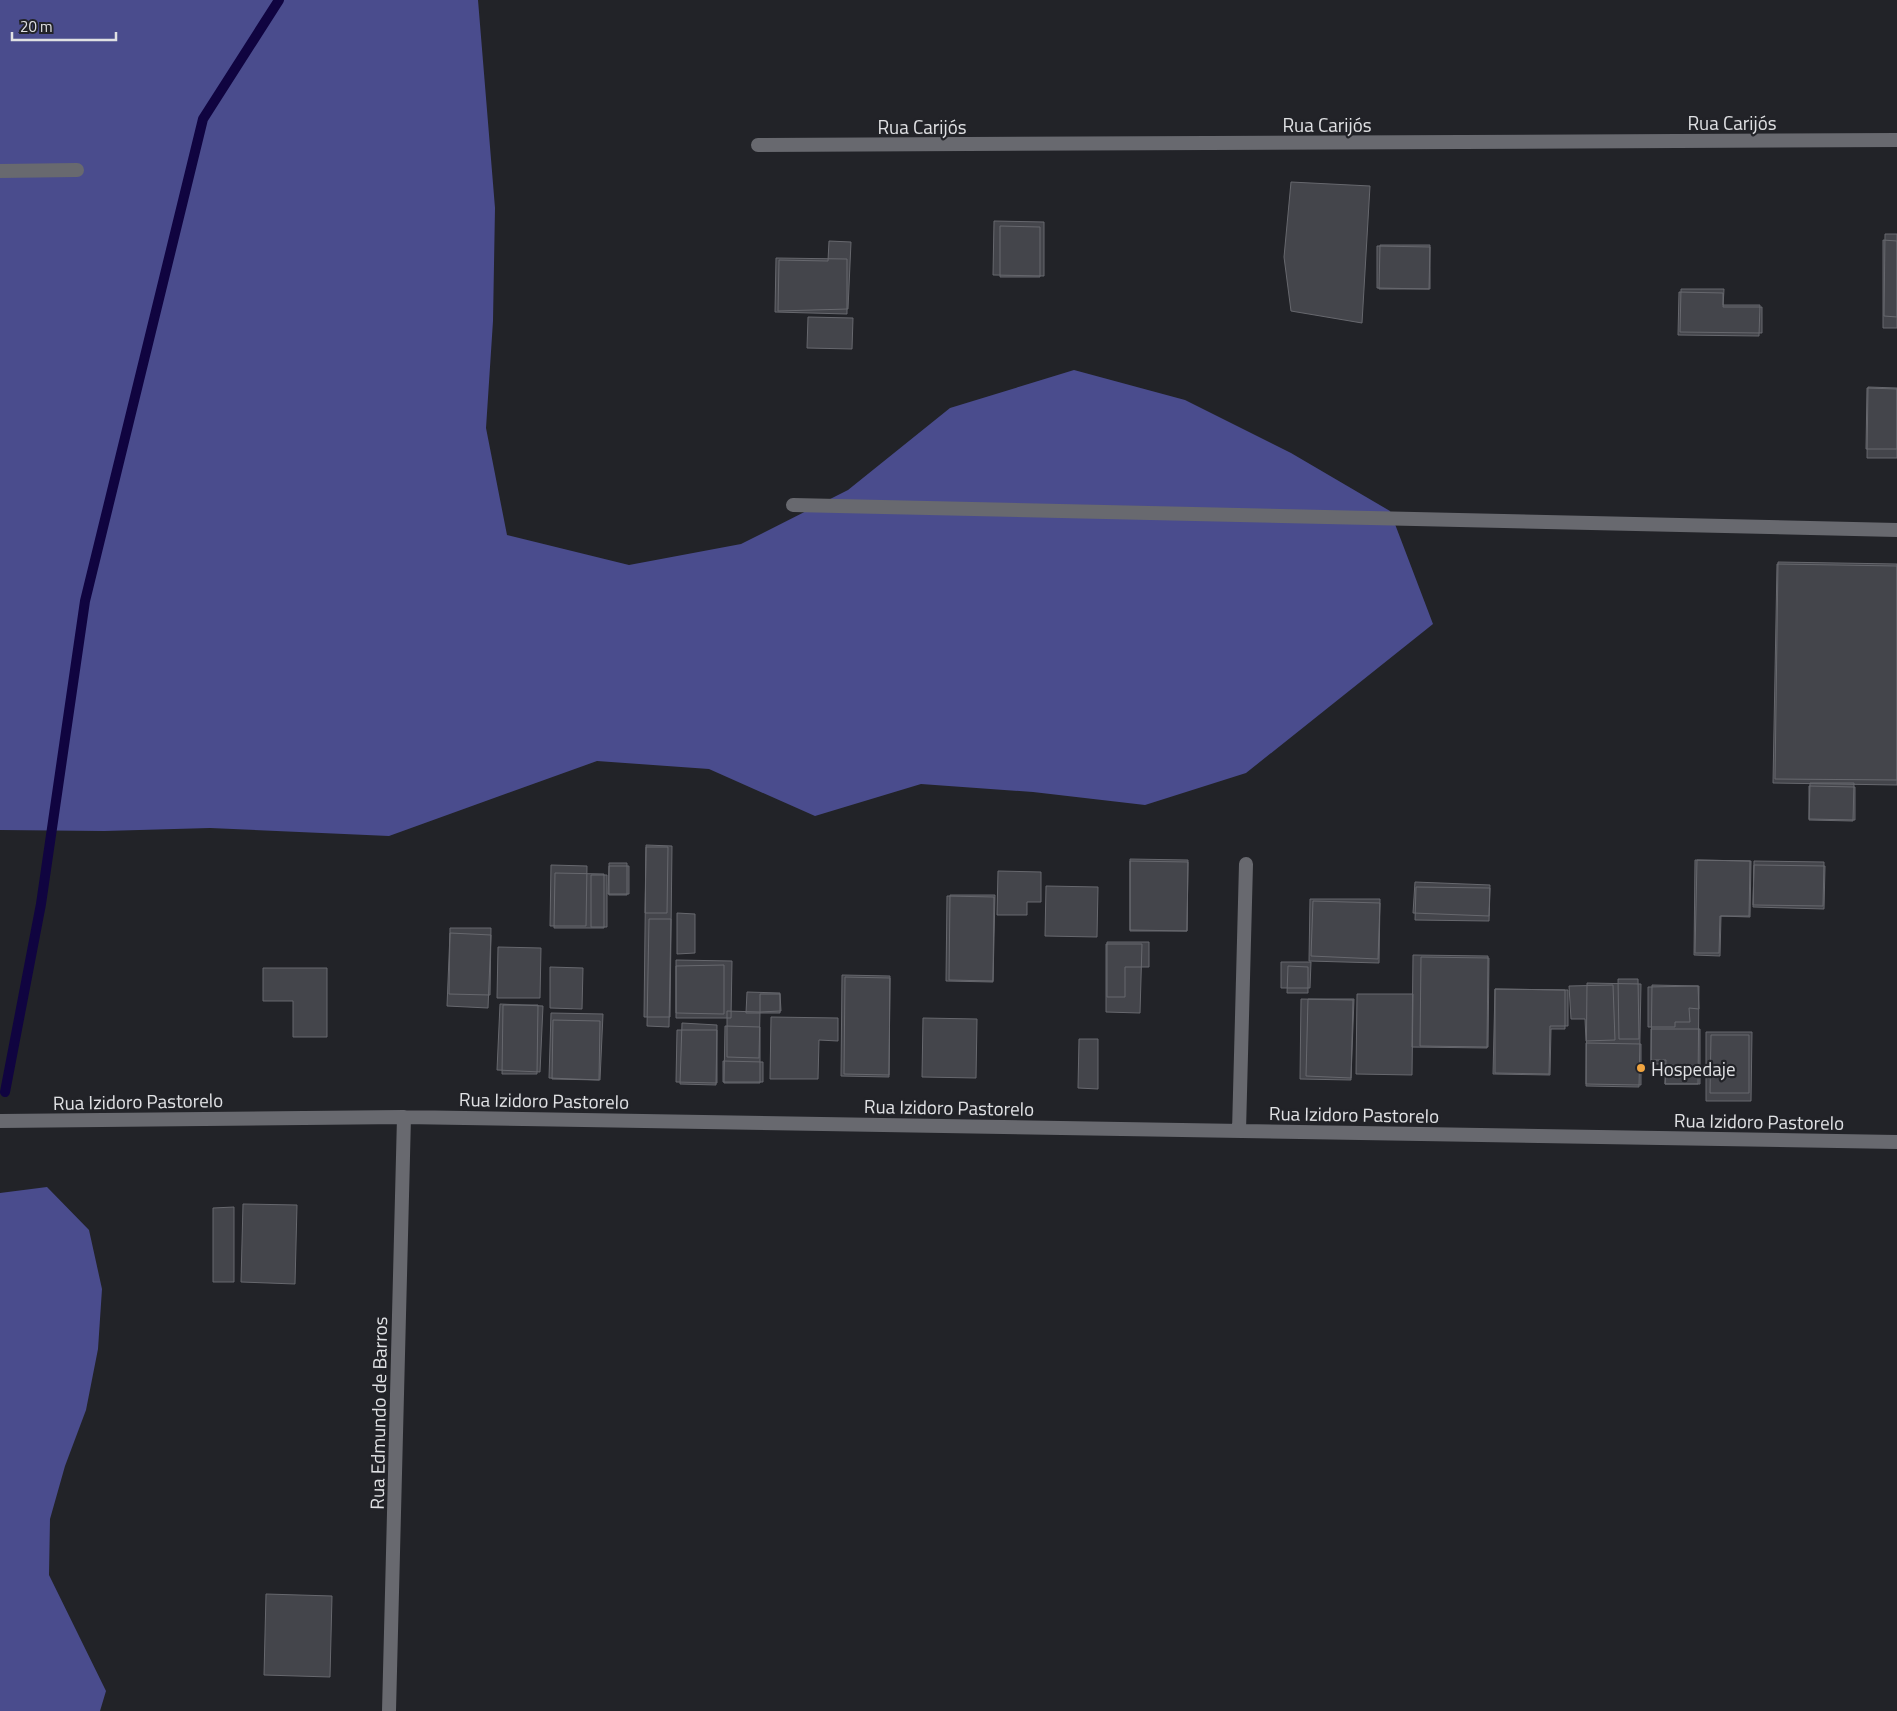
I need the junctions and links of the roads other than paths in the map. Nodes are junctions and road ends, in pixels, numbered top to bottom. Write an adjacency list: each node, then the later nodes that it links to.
1 (1897, 140): 2 (street, Rua Carijós)
2 (758, 145)
3 (77, 170): 4 (street)
4 (0, 171)
5 (793, 506): 6 (street)
6 (1897, 530)
7 (1246, 864): 10 (street)
8 (404, 1116): 9 (street, Rua Izidoro Pastorelo); 10 (street, Rua Izidoro Pastorelo); 12 (street, Rua Edmundo de Barros)
9 (0, 1121)
10 (1239, 1131): 11 (street, Rua Izidoro Pastorelo)
11 (1897, 1142)
12 (389, 1711)

